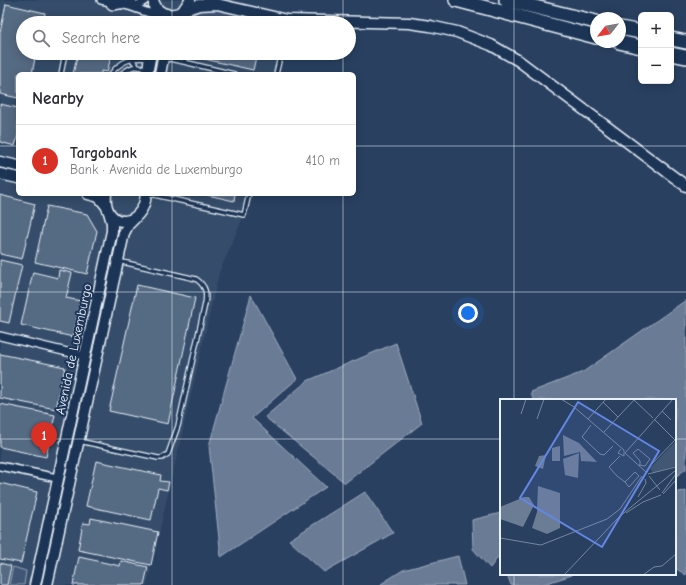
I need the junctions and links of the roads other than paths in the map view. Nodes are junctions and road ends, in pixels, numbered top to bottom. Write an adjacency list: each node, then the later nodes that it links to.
1 (190, 0): 8 (main road)
2 (456, 0): 15 (highway)
3 (506, 0): 11 (highway)
4 (107, 1): 6 (highway)
5 (212, 2): 8 (main road); 10 (main road)
6 (130, 3): 7 (street); 7 (street)
7 (155, 9): 8 (main road)
8 (183, 11): 9 (main road)
9 (179, 16)
10 (270, 16)
11 (590, 21)
12 (356, 22): 41 (main road)
13 (626, 29): 14 (highway)
14 (638, 31)
15 (590, 35)
16 (674, 40): 17 (highway)
17 (686, 42)
18 (626, 44): 19 (highway)
19 (638, 46)
20 (674, 55): 21 (highway)
21 (686, 57)
22 (64, 60): 31 (lane)
23 (128, 60): 32 (lane)
24 (132, 60): 30 (lane)
25 (163, 60): 34 (main road)
26 (178, 60): 28 (lane)
27 (279, 60): 36 (lane)
28 (184, 62): 35 (lane)
29 (149, 64): 30 (lane)
30 (137, 66): 33 (lane)
31 (61, 72)
32 (114, 72)
33 (124, 72)
34 (160, 72)
35 (226, 72)
36 (276, 72)
37 (0, 162): 38 (main road)
38 (16, 166)
39 (0, 174): 40 (main road)
40 (16, 178)
41 (686, 186)
42 (95, 196): 47 (main road)
43 (106, 196): 47 (main road, Avenida de Luxemburgo)
44 (146, 196): 48 (main road, Avenida de Luxemburgo)
45 (159, 196): 46 (lane)
46 (249, 196)
47 (108, 210): 48 (main road); 51 (main road, Avenida de Luxemburgo)
48 (135, 218): 49 (main road, Avenida de Luxemburgo)
49 (118, 261): 52 (main road, Avenida de Luxemburgo); 53 (lane)
50 (0, 336): 51 (street)
51 (84, 356): 52 (main road); 55 (main road, Avenida de Luxemburgo)
52 (97, 358): 53 (main road, Avenida de Luxemburgo)
53 (78, 441): 56 (main road, Avenida de Luxemburgo)
54 (0, 466): 55 (street)
55 (57, 478): 56 (main road); 57 (main road, Avenida de Luxemburgo)
56 (70, 481): 58 (main road, Avenida de Luxemburgo)
57 (35, 585)
58 (47, 585)

